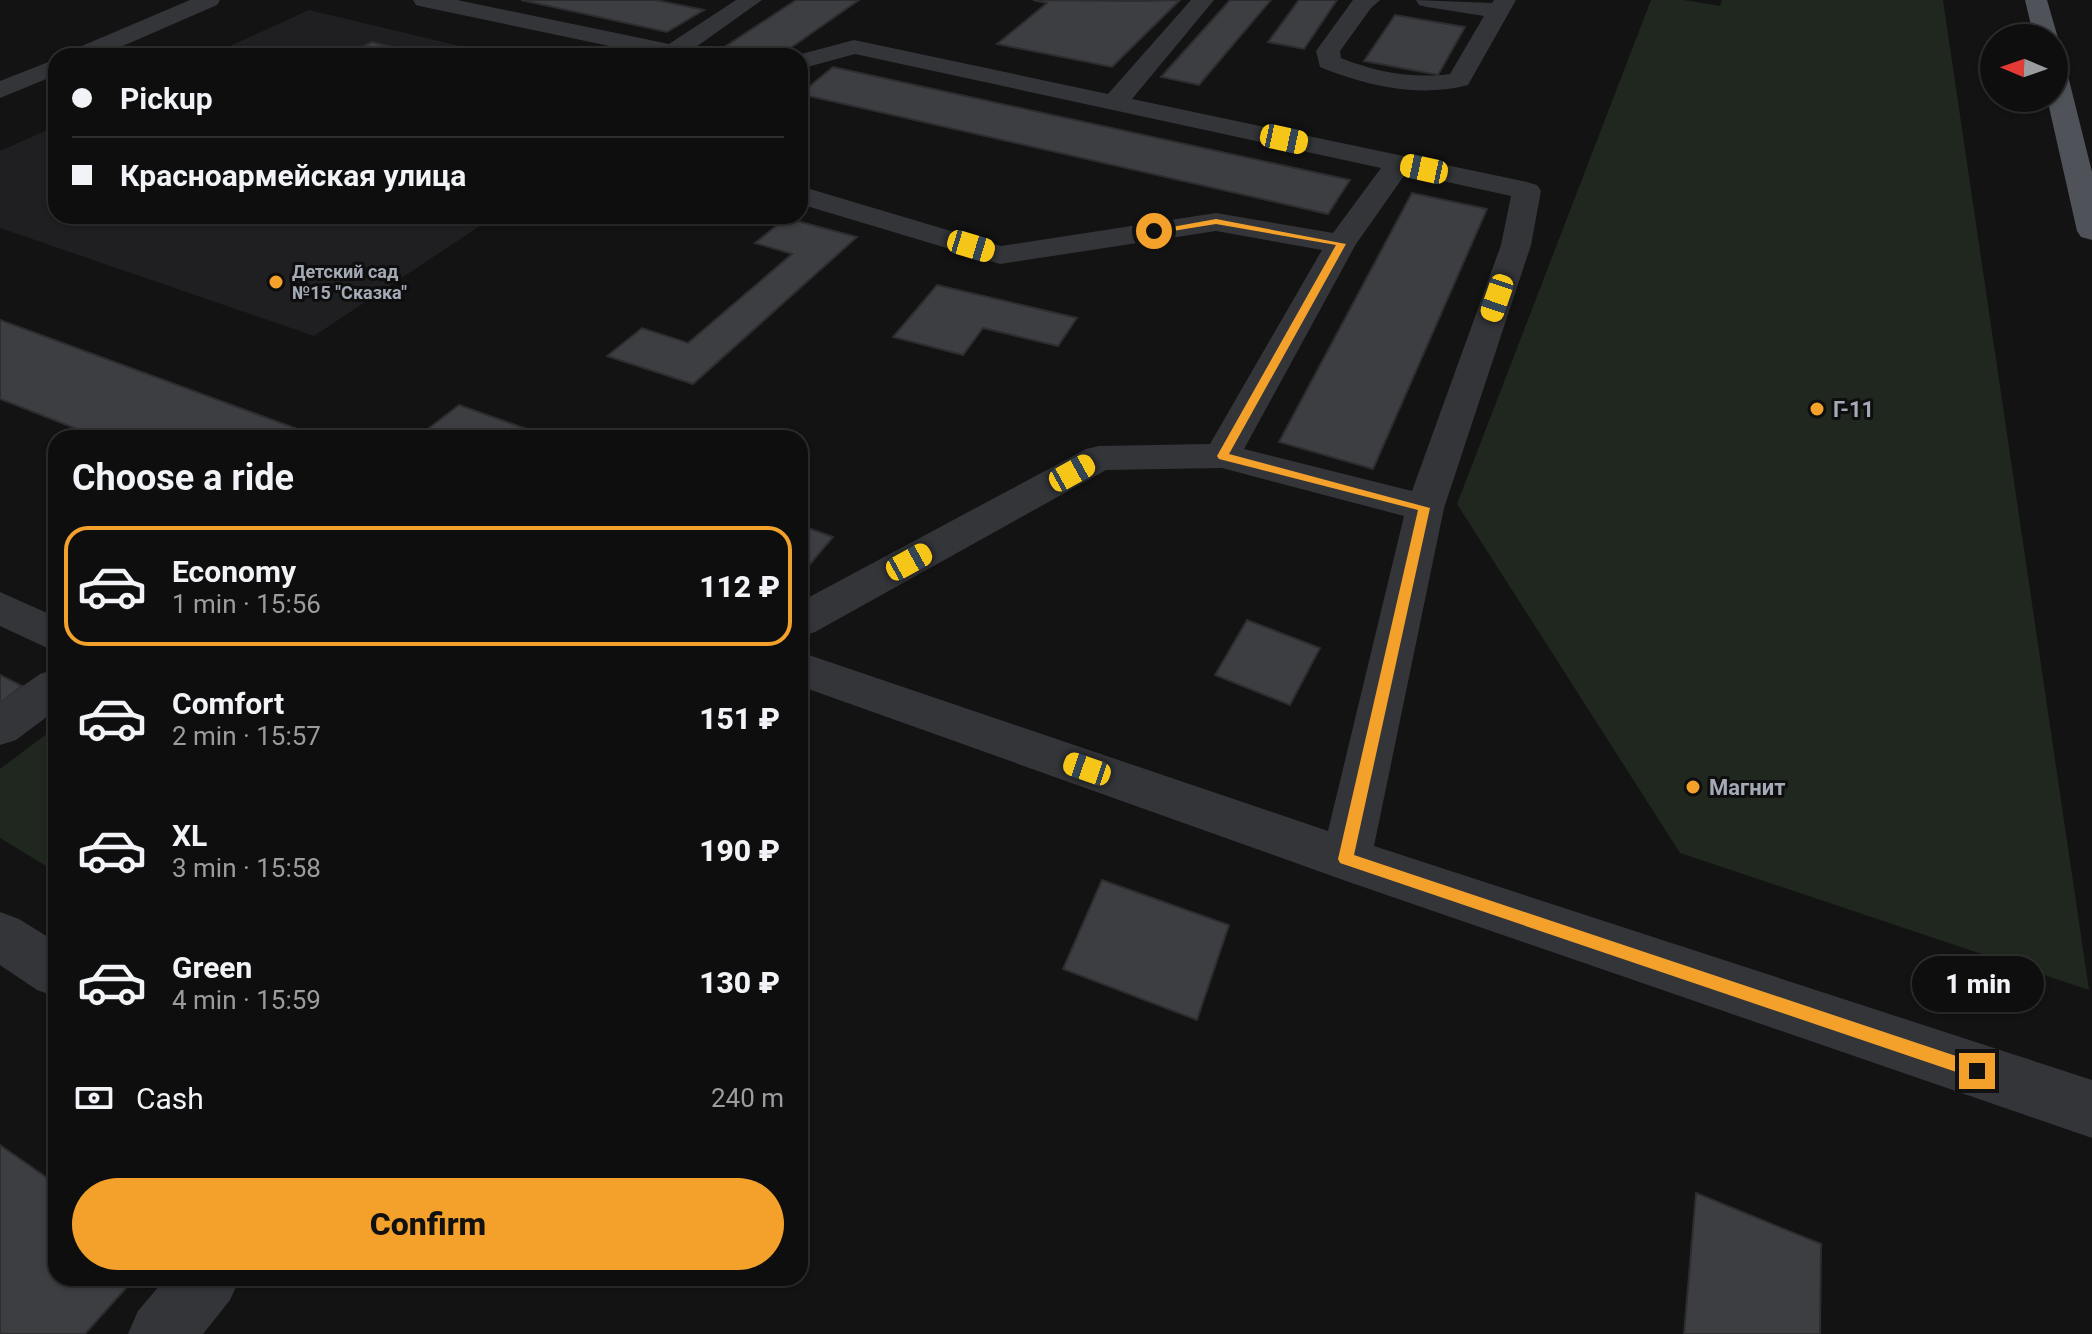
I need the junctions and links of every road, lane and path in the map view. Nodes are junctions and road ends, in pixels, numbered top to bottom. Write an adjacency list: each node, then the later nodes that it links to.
1 (209, 0): 10 (street)
2 (424, 0): 11 (street)
3 (751, 0): 12 (street)
4 (1203, 0): 16 (street)
5 (1369, 0): 8 (street)
6 (1427, 0): 8 (street)
7 (2036, 0): 9 (main road)
8 (1501, 6)
9 (2042, 24)
10 (98, 48)
11 (648, 48)
12 (684, 48)
13 (808, 60): 16 (street)
14 (48, 69): 15 (street)
15 (0, 90)
16 (1114, 103): 18 (street)
17 (2064, 112): 20 (main road)
18 (1398, 164): 21 (street); 23 (street)
19 (808, 197): 21 (street)
20 (2091, 225)
21 (1341, 244): 22 (street)
22 (1222, 456): 23 (street); 25 (street)
23 (1425, 508): 30 (street)
24 (0, 607): 26 (street)
25 (808, 617)
26 (48, 632)
27 (808, 672): 30 (street)
28 (48, 692): 29 (street)
29 (0, 727)
30 (1346, 859): 33 (street)
31 (0, 936): 32 (street)
32 (48, 967)
33 (2092, 1109)
34 (201, 1286): 35 (street)
35 (161, 1334)

